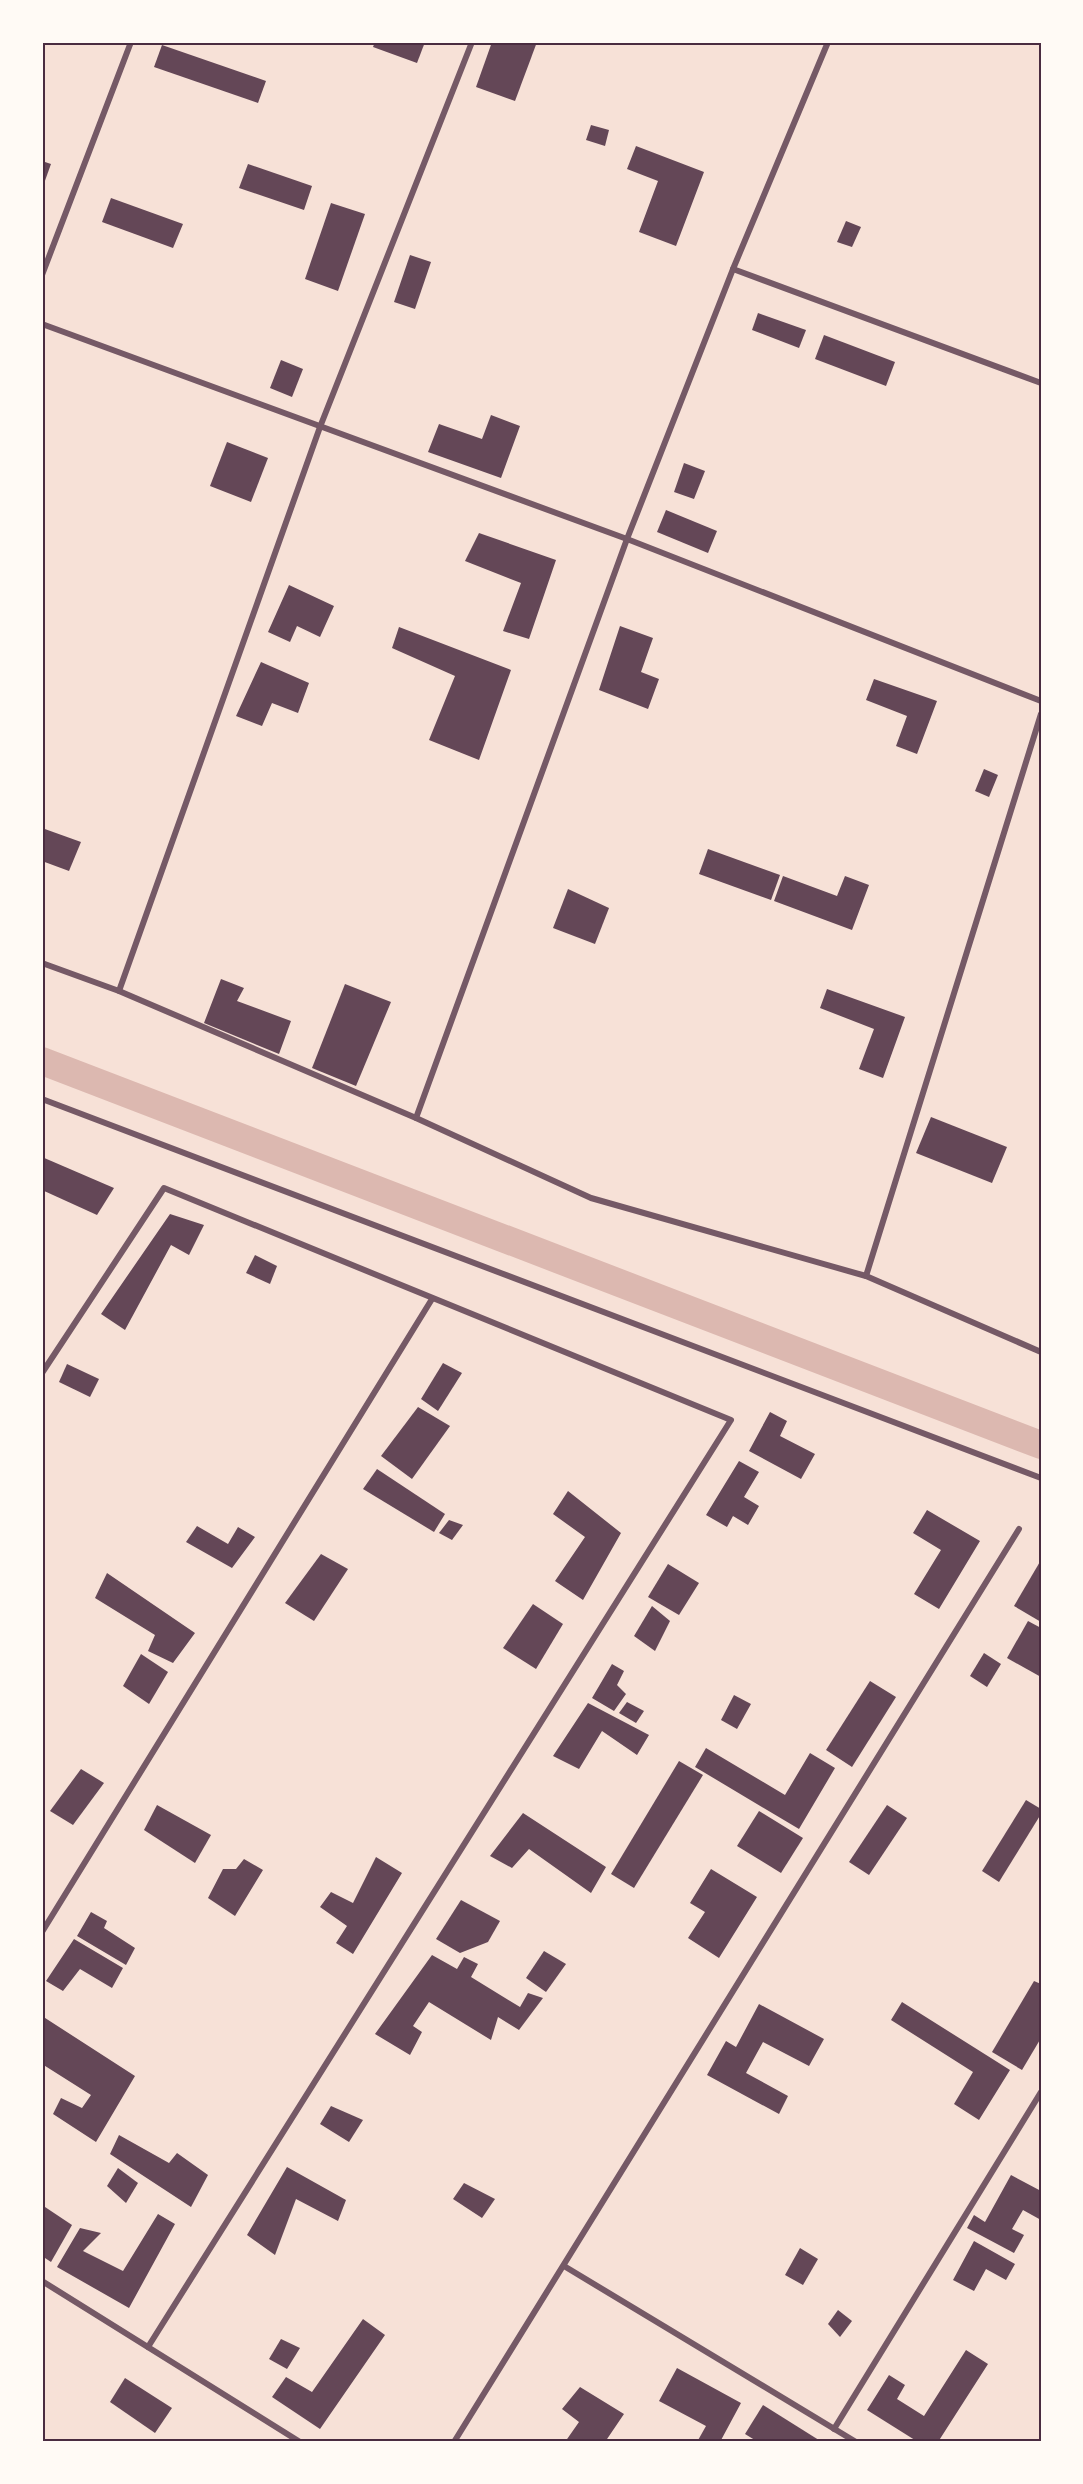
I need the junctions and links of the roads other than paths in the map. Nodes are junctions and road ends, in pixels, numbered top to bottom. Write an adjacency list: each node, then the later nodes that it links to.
1 (131, 42): 5 (street)
2 (472, 42): 8 (street)
3 (828, 42): 4 (street)
4 (733, 269): 7 (street); 9 (street)
5 (42, 275)
6 (42, 324): 8 (street)
7 (1041, 383)
8 (320, 427): 9 (street); 13 (street)
9 (627, 539): 10 (street); 15 (street)
10 (1041, 701)
11 (1041, 714): 16 (street)
12 (42, 963): 13 (street)
13 (119, 991): 15 (street)
14 (42, 1099): 20 (street)
15 (416, 1118): 16 (street)
16 (866, 1276): 18 (street)
17 (432, 1299): 19 (street); 22 (street); 26 (street)
18 (1041, 1352)
19 (42, 1373)
20 (1041, 1478)
21 (1019, 1529): 24 (street)
22 (42, 1932)
23 (1041, 2092): 27 (street)
24 (564, 2265): 27 (street); 29 (street)
25 (42, 2281): 26 (street)
26 (148, 2347): 28 (street)
27 (834, 2429): 30 (street)
28 (300, 2442)
29 (454, 2442)
30 (856, 2442)

